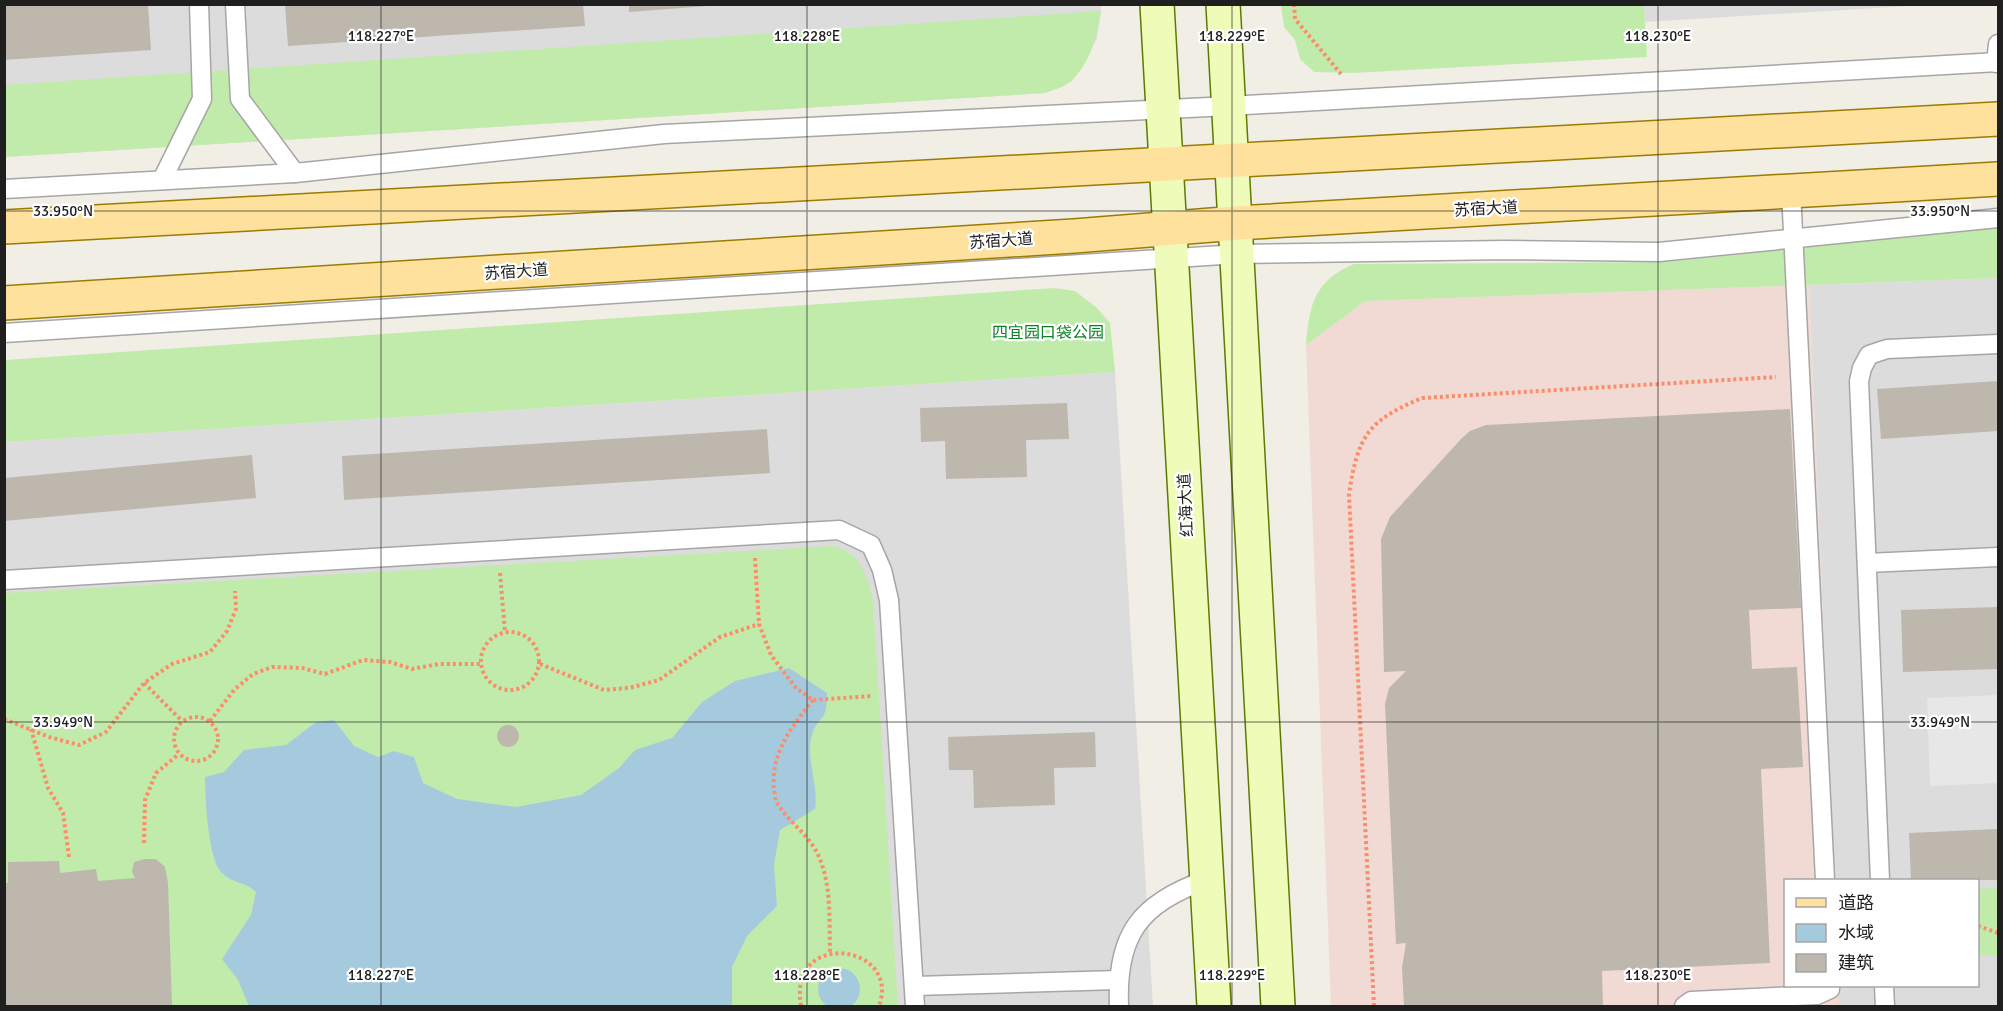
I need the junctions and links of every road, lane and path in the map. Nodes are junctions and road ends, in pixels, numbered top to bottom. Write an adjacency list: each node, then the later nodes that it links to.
1 (199, 4): 16 (lane)
2 (235, 4): 14 (lane)
3 (1157, 4): 10 (main road, 红海大道)
4 (1223, 4): 9 (main road)
5 (1294, 4): 8 (path)
6 (1998, 44): 7 (lane)
7 (1997, 62): 8 (lane)
8 (1361, 99): 9 (lane)
9 (1230, 106): 10 (lane); 12 (main road)
10 (1163, 110): 13 (main road, 红海大道); 14 (lane)
11 (1998, 119): 12 (main road)
12 (1232, 159): 13 (main road); 21 (main road)
13 (1165, 162): 20 (main road); 23 (main road, 红海大道)
14 (295, 173): 16 (lane)
15 (1998, 179): 18 (main road, 苏宿大道)
16 (162, 180): 17 (lane)
17 (4, 189)
18 (1791, 191): 21 (main road, 苏宿大道); 22 (lane)
19 (1998, 218): 22 (lane)
20 (4, 227)
21 (1238, 239): 22 (lane); 23 (main road, 苏宿大道); 63 (main road)
22 (1793, 240): 27 (lane)
23 (1171, 243): 24 (main road, 苏宿大道); 25 (lane); 50 (main road, 红海大道)
24 (4, 303)
25 (4, 333)
26 (1998, 344): 31 (lane)
27 (1800, 376): 48 (lane); 64 (path)
28 (755, 533): 29 (lane); 34 (path); 39 (lane)
29 (498, 549): 32 (lane); 35 (path)
30 (1998, 557): 31 (lane)
31 (1866, 563): 49 (lane)
32 (235, 566): 33 (lane); 38 (path)
33 (4, 580)
34 (759, 624): 37 (path); 40 (path)
35 (505, 632): 36 (path); 37 (path)
36 (481, 664): 37 (path); 43 (path)
37 (540, 664)
38 (144, 683): 42 (path); 44 (path)
39 (895, 694): 40 (path); 55 (lane)
40 (813, 700): 53 (path)
41 (4, 719): 44 (path)
42 (182, 721): 43 (path); 45 (path)
43 (210, 721): 45 (path)
44 (31, 728): 47 (path)
45 (179, 754): 46 (path)
46 (144, 843)
47 (69, 857)
48 (1824, 879)
49 (1880, 879)
50 (1206, 880): 54 (lane); 62 (main road, 红海大道)
51 (1979, 927): 52 (path)
52 (1998, 933)
53 (831, 953): 58 (path); 59 (path)
54 (1118, 980): 55 (lane); 61 (lane)
55 (914, 986): 60 (lane)
56 (1830, 987): 65 (lane)
57 (1884, 987): 66 (lane)
58 (801, 1006)
59 (879, 1006)
60 (915, 1006)
61 (1119, 1006)
62 (1214, 1006)
63 (1278, 1006)
64 (1374, 1006)
65 (1684, 1006)
66 (1885, 1006)

